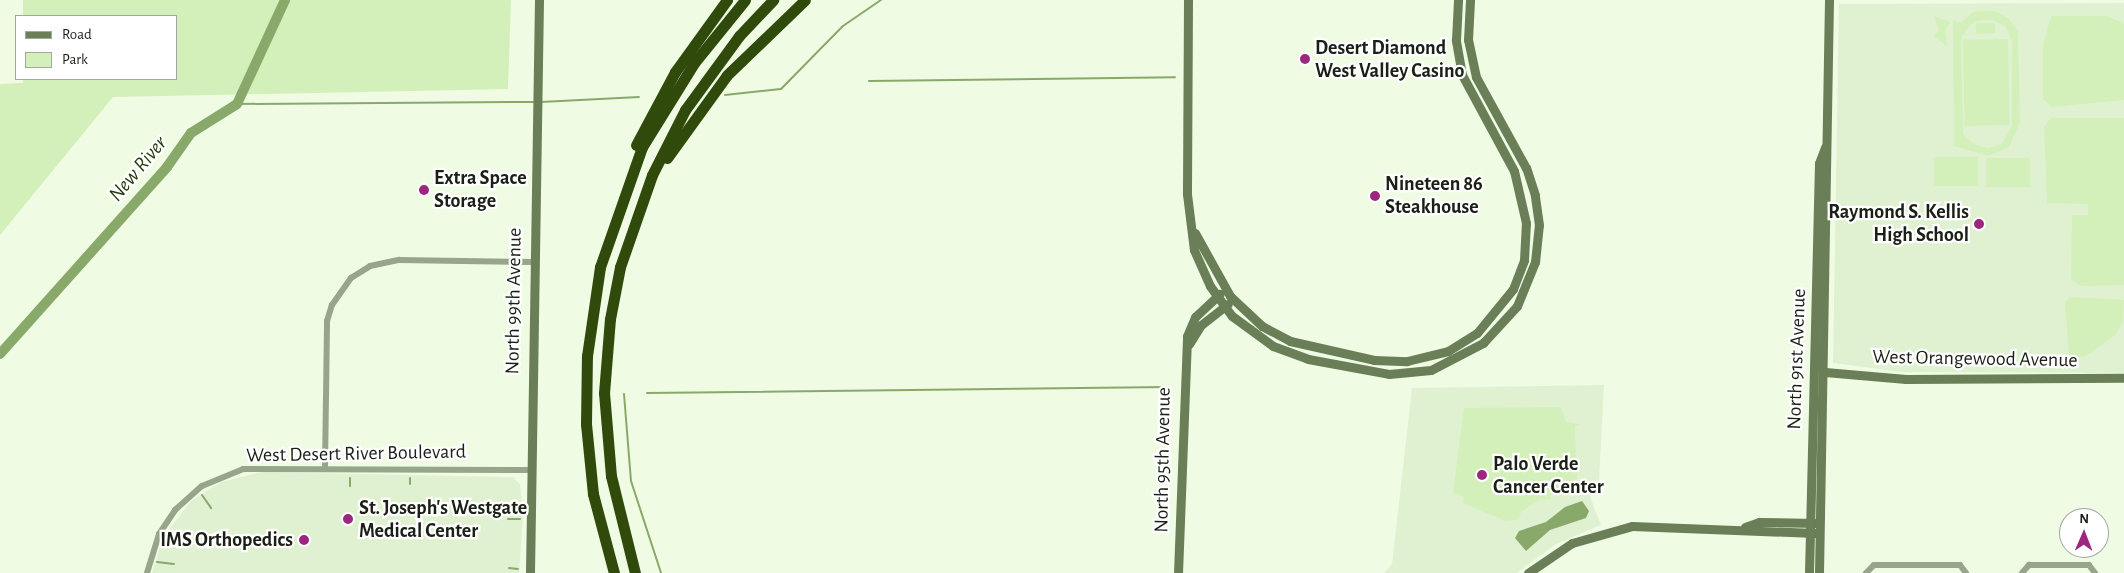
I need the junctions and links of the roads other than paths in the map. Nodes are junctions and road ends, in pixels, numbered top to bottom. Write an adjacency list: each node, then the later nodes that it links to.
1 (539, 0): 17 (street, North 99th Avenue)
2 (727, 0): 23 (highway)
3 (745, 0): 23 (highway)
4 (773, 0): 13 (highway)
5 (805, 0): 13 (highway)
6 (1188, 0): 16 (street)
7 (1458, 0): 11 (street)
8 (1470, 0): 10 (street)
9 (1829, 0): 12 (street, North 91st Avenue)
10 (1491, 108): 11 (street); 21 (street)
11 (1480, 114): 20 (street)
12 (1825, 146): 14 (street, North 91st Avenue); 15 (street, North 91st Avenue)
13 (634, 219): 29 (highway)
14 (1818, 223): 15 (street); 22 (street, North 91st Avenue)
15 (1828, 223): 25 (street, North 91st Avenue)
16 (1195, 233): 18 (street); 19 (street)
17 (532, 262): 27 (street); 28 (street, North 99th Avenue)
18 (1226, 290): 19 (street, North 95th Avenue); 20 (street)
19 (1217, 297): 21 (street); 24 (street, North 95th Avenue)
20 (1234, 300): 21 (street, North 95th Avenue)
21 (1224, 307): 24 (street, North 95th Avenue)
22 (1816, 316): 25 (street); 30 (street, North 91st Avenue)
23 (590, 324): 41 (highway)
24 (1186, 349): 44 (street, North 95th Avenue)
25 (1824, 372): 26 (street, West Orangewood Avenue); 31 (street, North 91st Avenue)
26 (2124, 378)
27 (325, 468): 28 (street, West Desert River Boulevard); 39 (street, West Desert River Boulevard)
28 (530, 470): 40 (street, North 99th Avenue)
29 (615, 496): 42 (highway); 43 (highway)
30 (1810, 523): 31 (street); 32 (street); 33 (street, North 91st Avenue)
31 (1820, 523): 34 (street, North 91st Avenue)
32 (1745, 527): 33 (street); 45 (street)
33 (1810, 533): 34 (street); 46 (street, North 91st Avenue)
34 (1820, 533): 47 (street, North 91st Avenue)
35 (1867, 570): 36 (street)
36 (1966, 570)
37 (2023, 570): 38 (street)
38 (2094, 570)
39 (147, 573)
40 (530, 573)
41 (614, 573)
42 (635, 573)
43 (642, 573)
44 (1178, 573)
45 (1528, 573)
46 (1809, 573)
47 (1819, 573)

